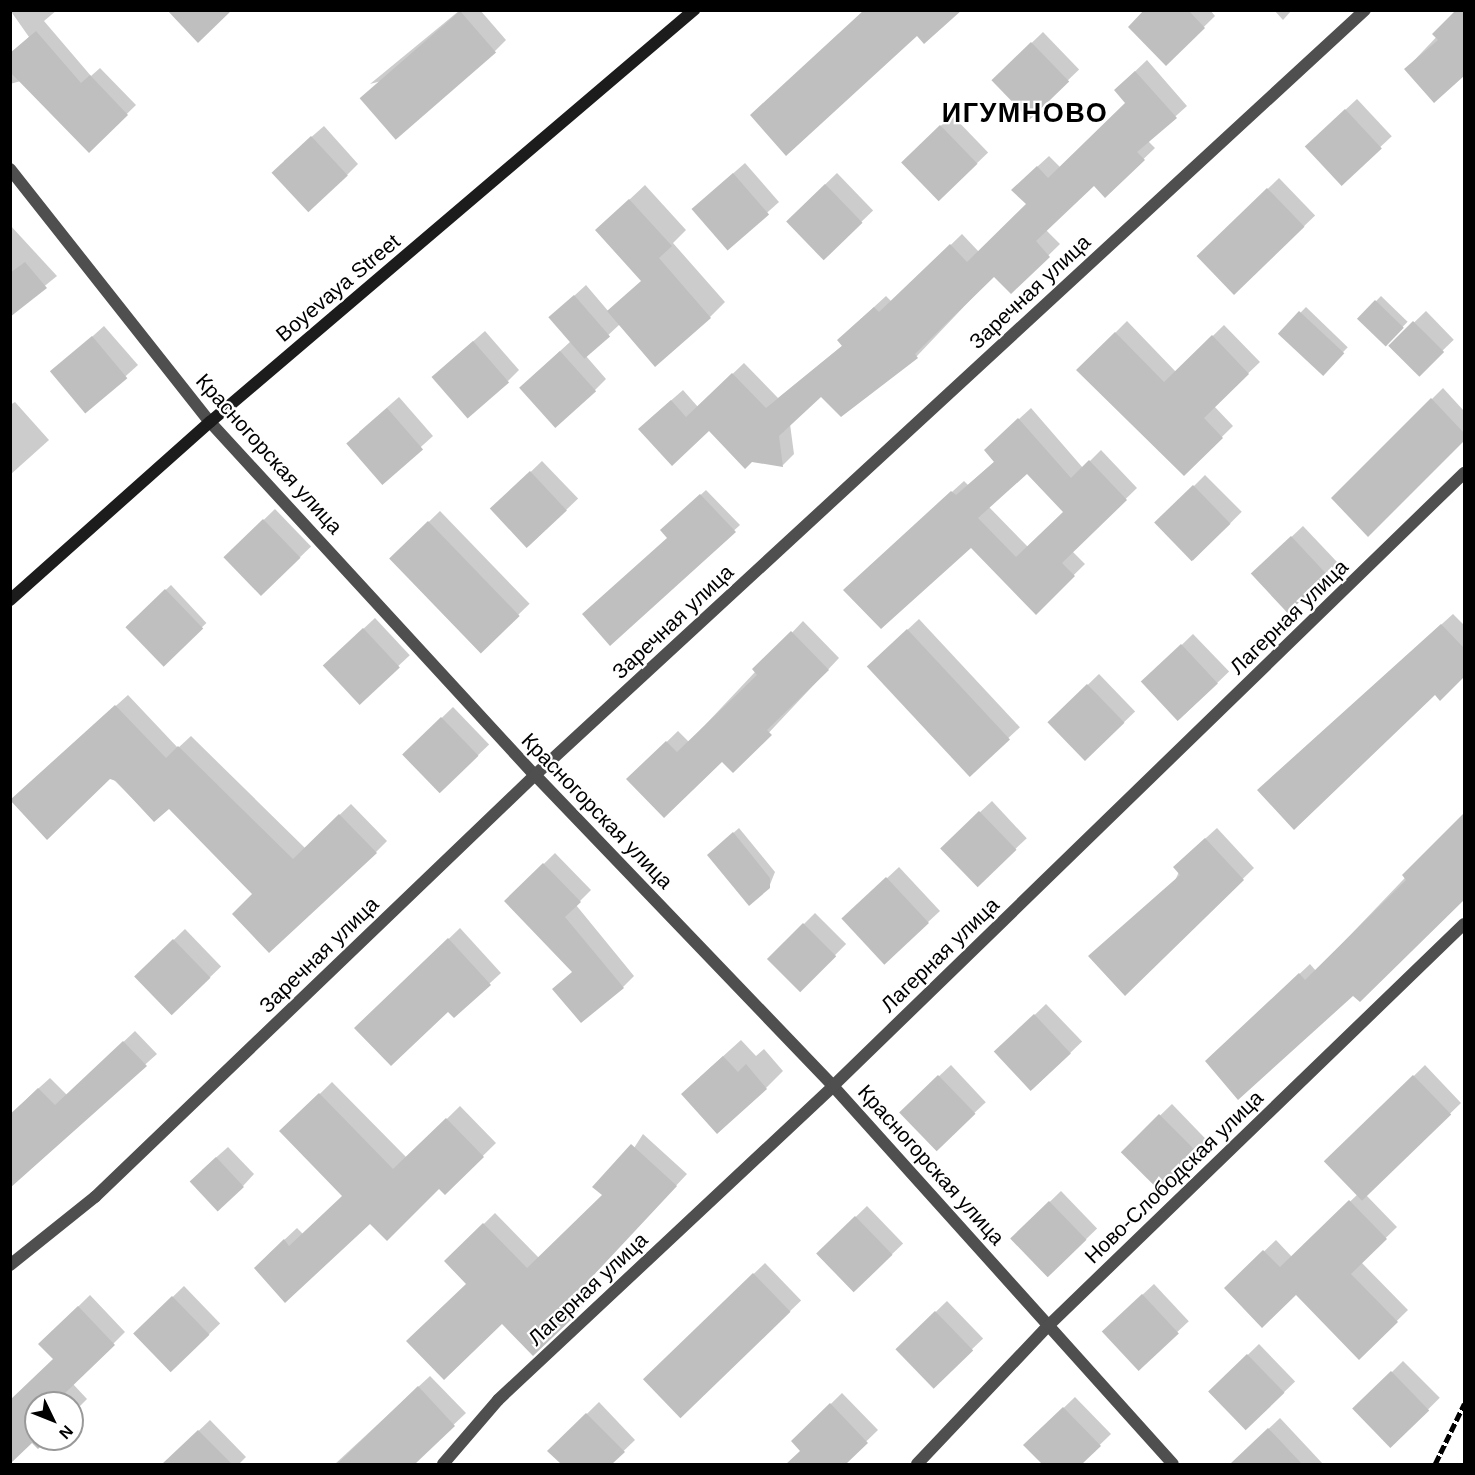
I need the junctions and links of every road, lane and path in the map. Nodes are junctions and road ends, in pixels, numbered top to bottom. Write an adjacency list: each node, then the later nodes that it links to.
1 (694, 10): 4 (main road, Boyevaya Street)
2 (1365, 10): 7 (street, Заречная улица)
3 (10, 169): 4 (street, Красногорская улица)
4 (210, 422): 6 (main road, Boyevaya Street); 7 (street, Красногорская улица)
5 (1464, 473): 9 (street, Лагерная улица)
6 (10, 600)
7 (535, 775): 9 (street, Красногорская улица); 10 (street, Заречная улица)
8 (1464, 924): 11 (street, Ново-Слободская улица)
9 (833, 1086): 11 (street, Красногорская улица); 12 (street, Лагерная улица)
10 (10, 1265)
11 (1049, 1325): 13 (street, Ново-Слободская улица); 14 (street, Красногорская улица)
12 (443, 1464)
13 (917, 1464)
14 (1173, 1464)

